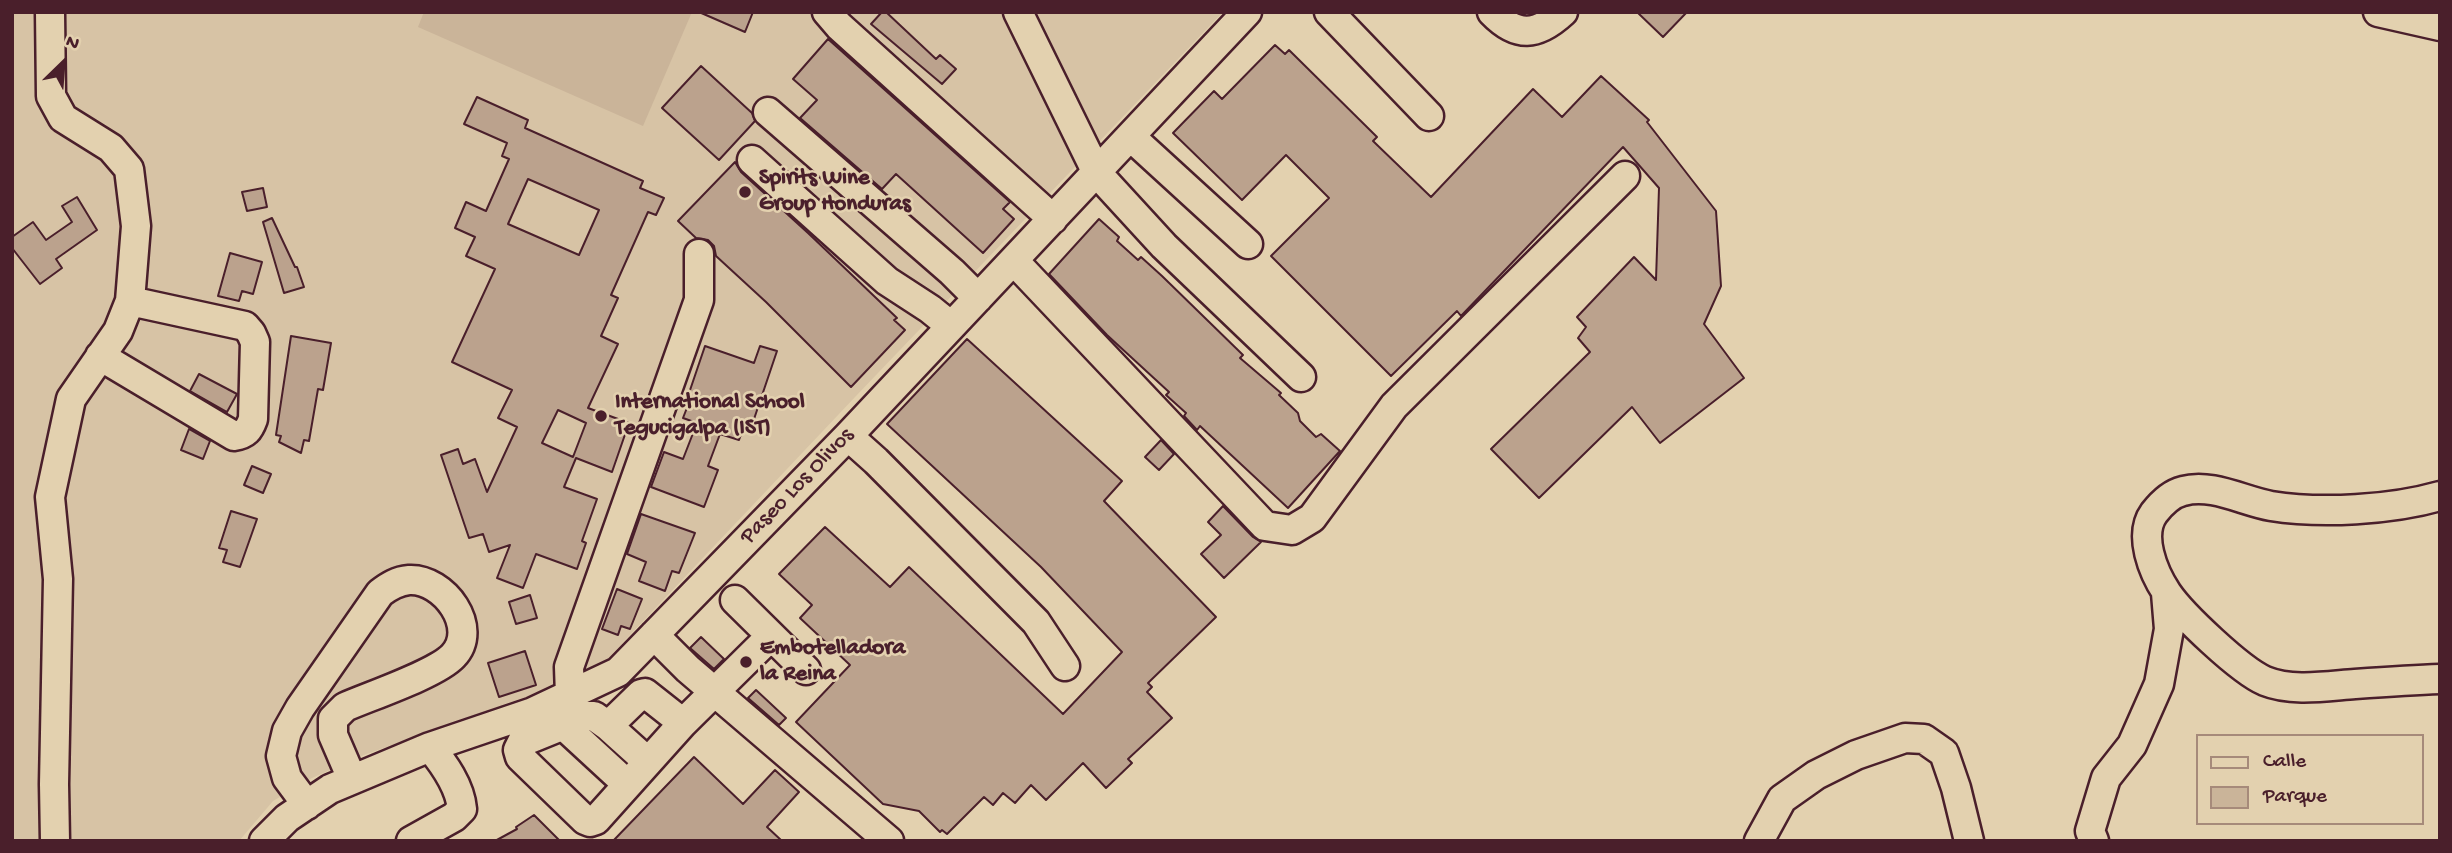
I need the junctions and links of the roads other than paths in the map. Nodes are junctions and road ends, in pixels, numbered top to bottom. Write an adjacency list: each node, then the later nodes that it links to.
1 (50, 12): 21 (street)
2 (827, 12): 16 (street)
3 (1018, 12): 14 (street)
4 (1247, 12): 12 (street, Paseo Los Olivos)
5 (1329, 12): 11 (street)
6 (1492, 12): 7 (street)
7 (1563, 12)
8 (2378, 12): 9 (street)
9 (2440, 26)
10 (768, 112): 20 (street)
11 (1429, 116)
12 (1131, 137): 14 (street, Paseo Los Olivos); 17 (street)
13 (752, 160): 22 (street)
14 (1097, 173): 16 (street, Paseo Los Olivos); 24 (street)
15 (1625, 176): 19 (street)
16 (1053, 219): 19 (street, Paseo Los Olivos)
17 (1248, 244)
18 (699, 254): 35 (street)
19 (1014, 261): 20 (street, Paseo Los Olivos)
20 (978, 298): 22 (street, Paseo Los Olivos)
21 (130, 301): 23 (street); 23 (street)
22 (950, 326): 25 (street, Paseo Los Olivos)
23 (100, 356): 44 (street)
24 (1301, 377)
25 (848, 436): 29 (street, Paseo Los Olivos); 31 (street)
26 (2440, 496): 27 (street)
27 (2166, 593): 33 (street); 50 (street)
28 (735, 600): 30 (street)
29 (654, 635): 34 (street); 35 (street, Paseo Los Olivos)
30 (771, 636): 32 (street); 34 (street)
31 (1065, 666)
32 (806, 670)
33 (2440, 679)
34 (715, 692): 36 (street); 47 (street)
35 (570, 696): 39 (street, Paseo Los Olivos)
36 (683, 723): 38 (street); 40 (street)
37 (563, 725): 38 (street); 42 (street); 42 (street)
38 (608, 726): 40 (street)
39 (430, 747): 41 (street, Paseo Los Olivos); 46 (street)
40 (648, 762): 42 (street)
41 (352, 779): 43 (street, Paseo Los Olivos); 43 (street)
42 (627, 784)
43 (307, 805): 45 (street, Paseo Los Olivos)
44 (55, 841)
45 (264, 841)
46 (411, 841)
47 (888, 841)
48 (1759, 841): 49 (street)
49 (1969, 841)
50 (2094, 841)

